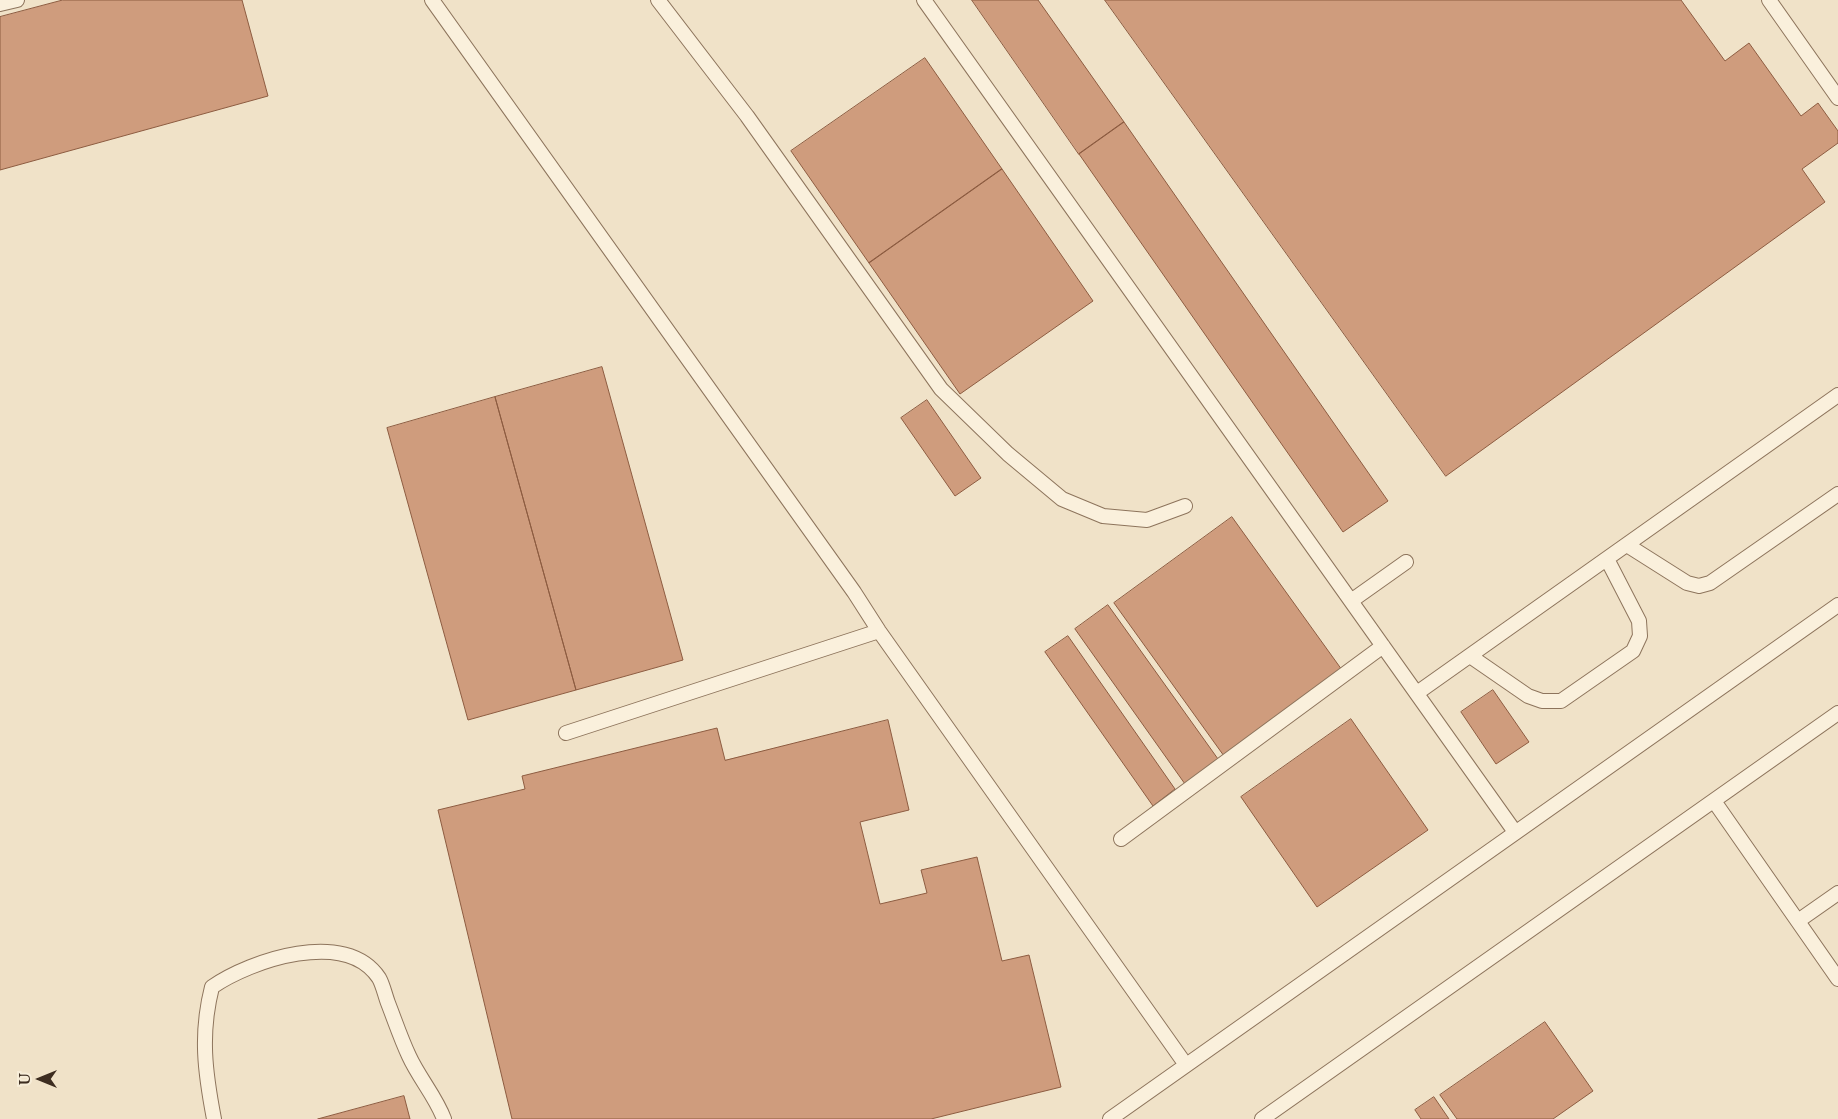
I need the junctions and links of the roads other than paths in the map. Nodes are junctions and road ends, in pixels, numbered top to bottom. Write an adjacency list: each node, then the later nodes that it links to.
1 (17, 0): 6 (lane)
2 (432, 0): 16 (lane)
3 (658, 0): 10 (lane)
4 (924, 0): 14 (lane)
5 (1768, 0): 7 (lane)
6 (0, 4)
7 (1838, 98)
8 (1838, 396): 11 (lane)
9 (1838, 494): 11 (lane)
10 (1185, 506)
11 (1627, 545): 12 (lane)
12 (1607, 559): 18 (lane); 18 (lane)
13 (1406, 562): 14 (lane)
14 (1351, 601): 17 (lane)
15 (1838, 605): 23 (lane)
16 (879, 630): 21 (lane); 28 (lane)
17 (1383, 646): 19 (lane); 24 (lane)
18 (1470, 656): 19 (lane)
19 (1417, 693): 23 (lane)
20 (1838, 713): 22 (lane)
21 (566, 733)
22 (1714, 800): 26 (lane); 32 (lane)
23 (1515, 832): 28 (lane)
24 (1121, 839)
25 (1838, 893): 26 (lane)
26 (1798, 921): 27 (lane)
27 (1838, 979)
28 (1186, 1065): 31 (lane)
29 (214, 1119): 30 (lane)
30 (444, 1119)
31 (1110, 1119)
32 (1262, 1119)

